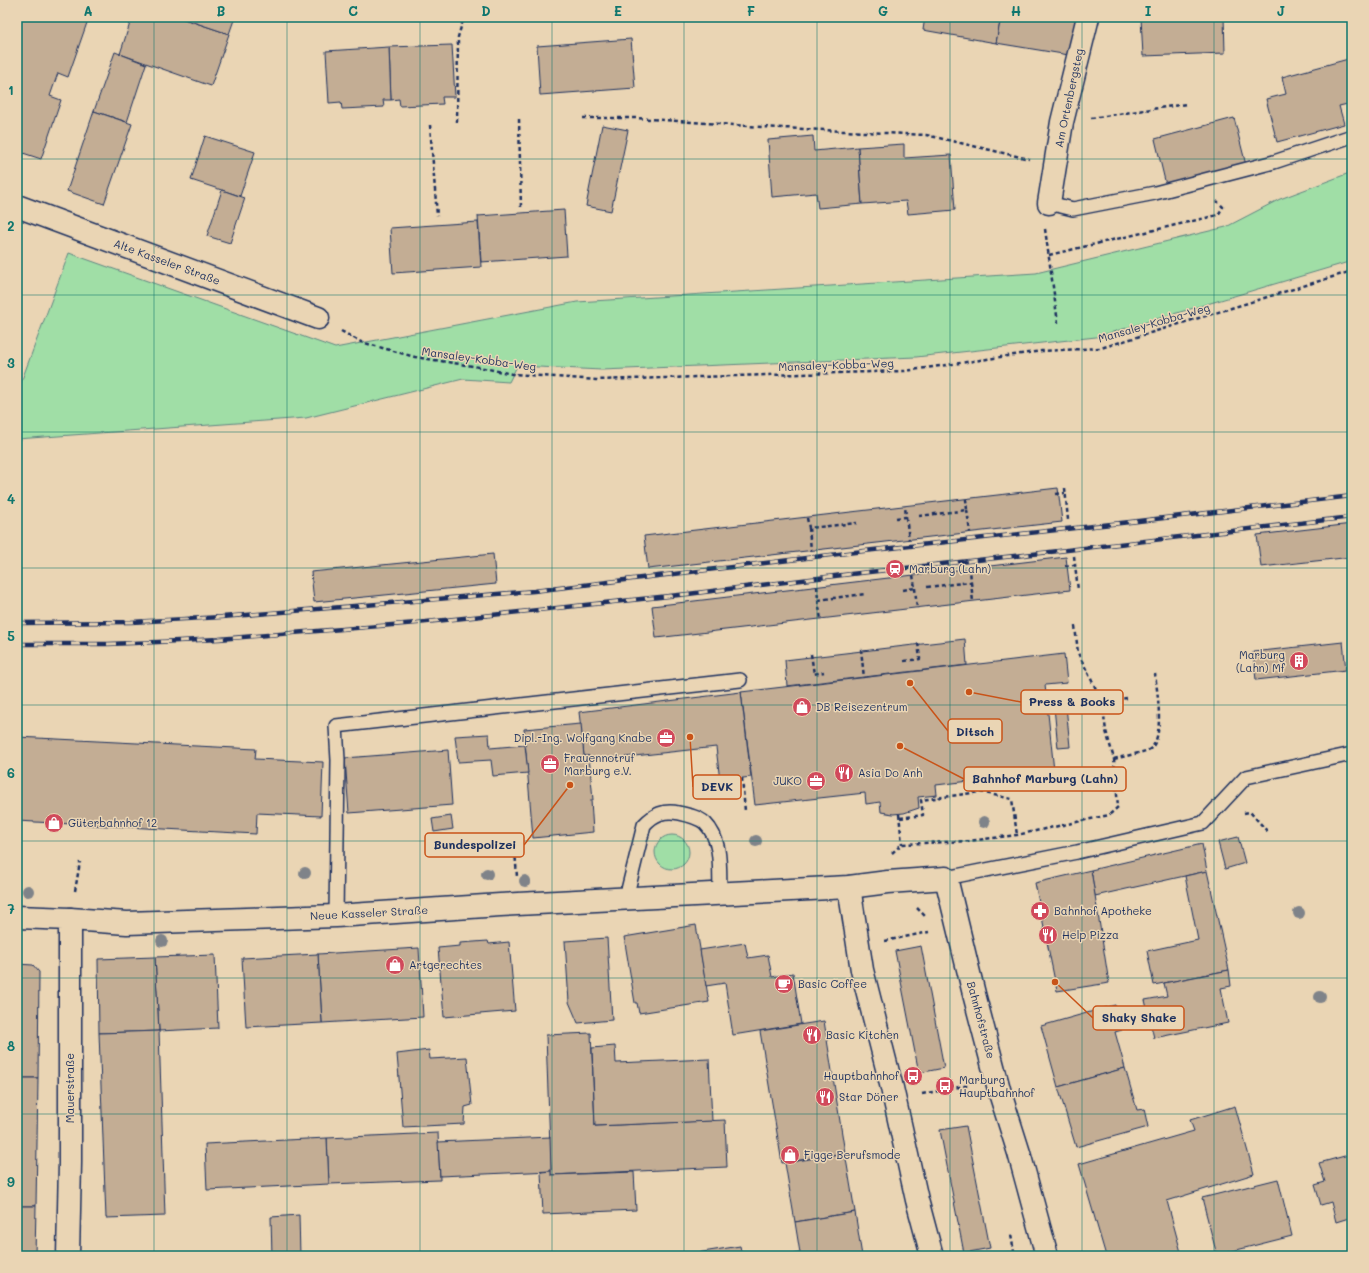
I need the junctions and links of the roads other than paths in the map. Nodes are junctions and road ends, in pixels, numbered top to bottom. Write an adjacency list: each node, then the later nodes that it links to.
1 (1088, 17): 3 (street, Am Ortenbergsteg)
2 (1352, 136): 3 (lane)
3 (1049, 203)
4 (17, 206): 5 (street, Alte Kasseler Straße)
5 (318, 318)
6 (740, 680): 12 (lane)
7 (1352, 754): 8 (lane)
8 (946, 878): 9 (street); 17 (street, Bahnhofstraße)
9 (849, 887): 10 (street); 16 (street)
10 (720, 893): 11 (street, Neue Kasseler Straße); 11 (lane)
11 (626, 898): 12 (street, Neue Kasseler Straße)
12 (336, 916): 14 (street, Neue Kasseler Straße)
13 (17, 917): 14 (street, Neue Kasseler Straße)
14 (70, 919): 15 (street, Mauerstraße)
15 (68, 1256)
16 (932, 1256)
17 (1046, 1256)

